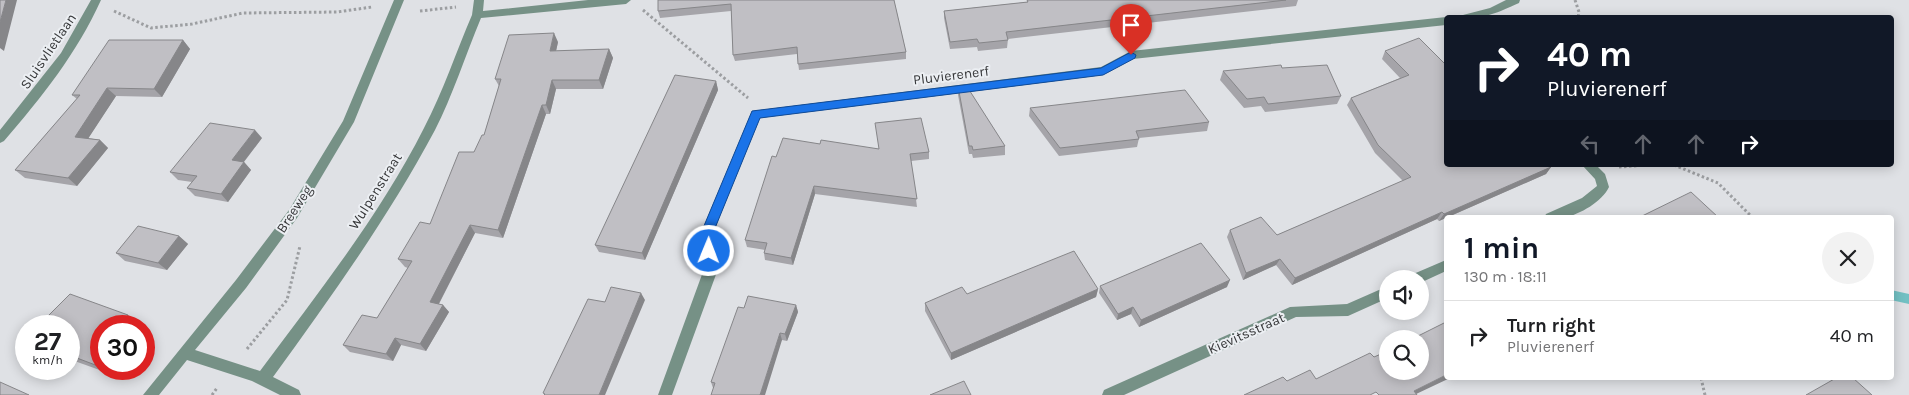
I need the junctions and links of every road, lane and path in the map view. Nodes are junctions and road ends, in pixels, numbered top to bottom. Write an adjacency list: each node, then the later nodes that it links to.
1 (399, 0): 6 (path); 22 (street, Breeweg)
2 (479, 0): 9 (street, Wulpenstraat)
3 (626, 0): 9 (street)
4 (1514, 0): 10 (street)
5 (1575, 0): 11 (path)
6 (96, 2): 14 (street, Sluisvlietlaan)
7 (639, 6): 13 (path)
8 (420, 11): 9 (path)
9 (477, 15): 23 (street, Wulpenstraat)
10 (1478, 15)
11 (1578, 15)
12 (1444, 22): 13 (street, Pluvierenerf)
13 (766, 113): 27 (street)
14 (0, 138)
15 (1591, 167): 17 (street)
16 (1679, 167): 18 (path)
17 (1556, 215)
18 (1750, 215)
19 (1444, 266): 20 (street)
20 (1429, 273)
21 (1379, 296): 28 (street, Kievitsstraat)
22 (185, 353): 23 (street); 25 (street, Breeweg)
23 (263, 379): 26 (street)
24 (1701, 380): 29 (path)
25 (150, 395)
26 (294, 395)
27 (665, 395)
28 (1109, 395)
29 (1705, 395)

